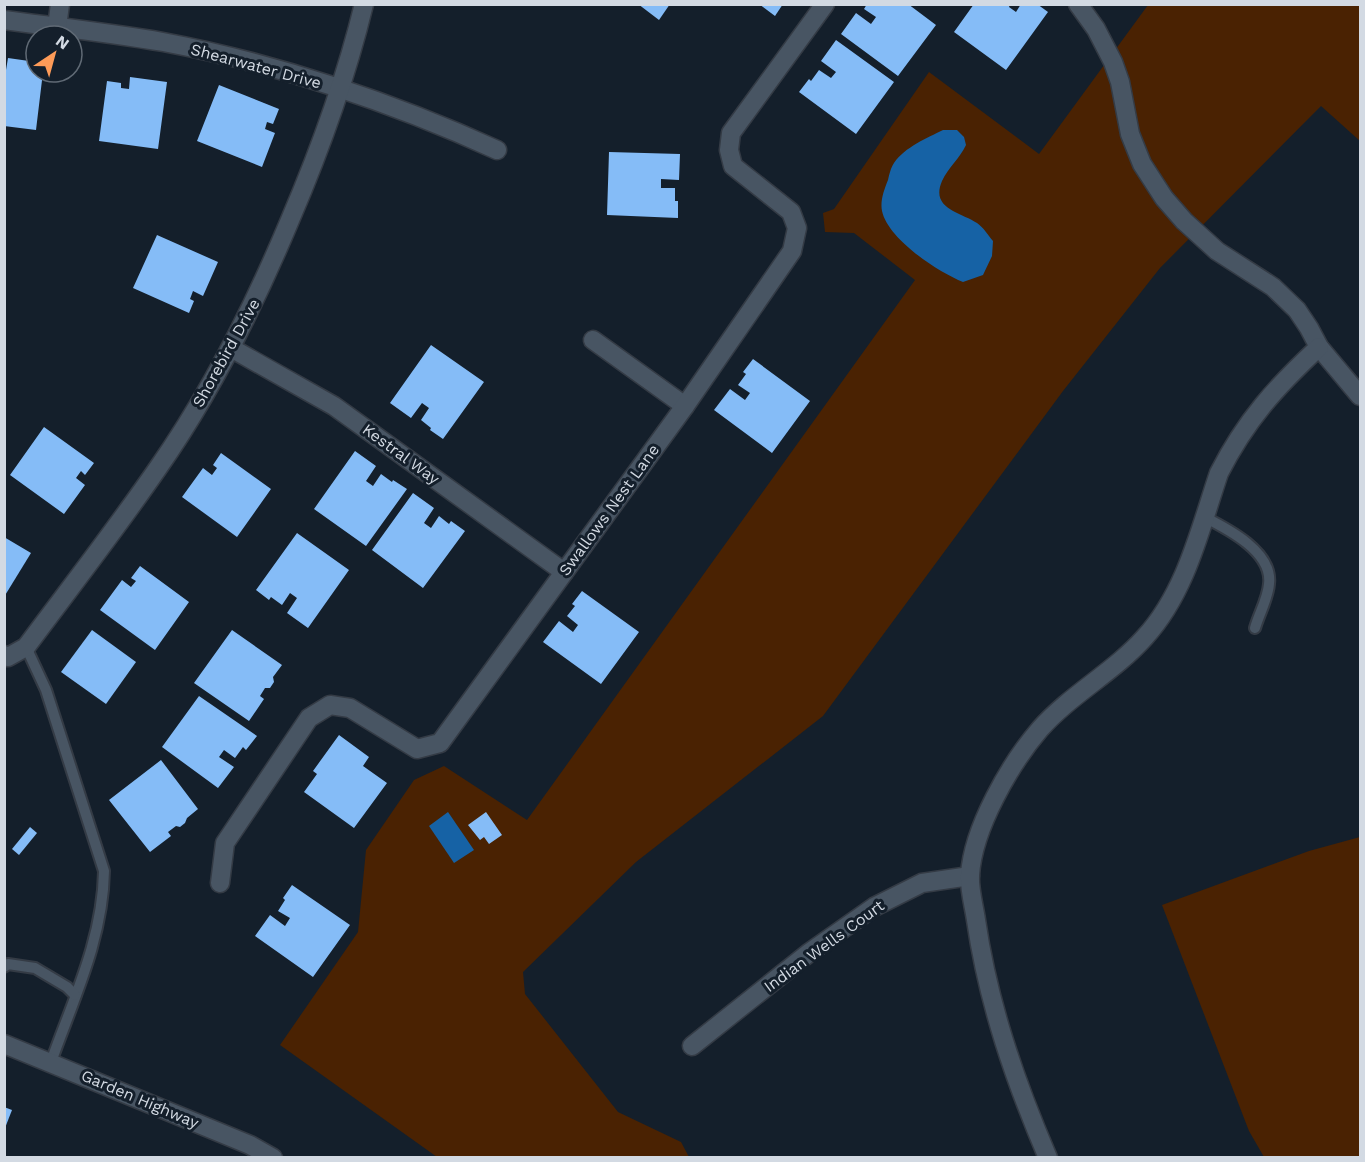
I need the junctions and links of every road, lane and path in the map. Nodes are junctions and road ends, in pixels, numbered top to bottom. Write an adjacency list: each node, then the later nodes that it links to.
1 (60, 4): 7 (street)
2 (364, 4): 9 (street, Shorebird Drive)
3 (825, 4): 15 (street, Swallows Nest Lane)
4 (1078, 4): 12 (street)
5 (4, 20): 6 (street, Shearwater Drive)
6 (34, 24)
7 (57, 24)
8 (84, 31): 9 (street, Shearwater Drive)
9 (339, 89): 10 (street, Shearwater Drive); 13 (street, Shorebird Drive)
10 (497, 150)
11 (593, 340): 15 (street)
12 (1319, 347): 14 (street); 16 (street)
13 (231, 348): 17 (street, Kestral Way); 19 (street, Shorebird Drive)
14 (1360, 396)
15 (685, 406): 17 (street, Swallows Nest Lane)
16 (1204, 517): 18 (lane); 21 (street)
17 (564, 572): 22 (street, Swallows Nest Lane)
18 (1255, 628)
19 (26, 647): 20 (street, Shorebird Drive); 24 (lane)
20 (6, 656)
21 (969, 876): 26 (street, Indian Wells Court); 30 (street)
22 (220, 883)
23 (4, 967): 24 (lane)
24 (75, 995): 27 (lane)
25 (4, 1044): 27 (street, Garden Highway)
26 (692, 1046)
27 (51, 1062): 28 (street, Garden Highway)
28 (246, 1151): 29 (street, Garden Highway)
29 (273, 1158)
30 (1048, 1158)

